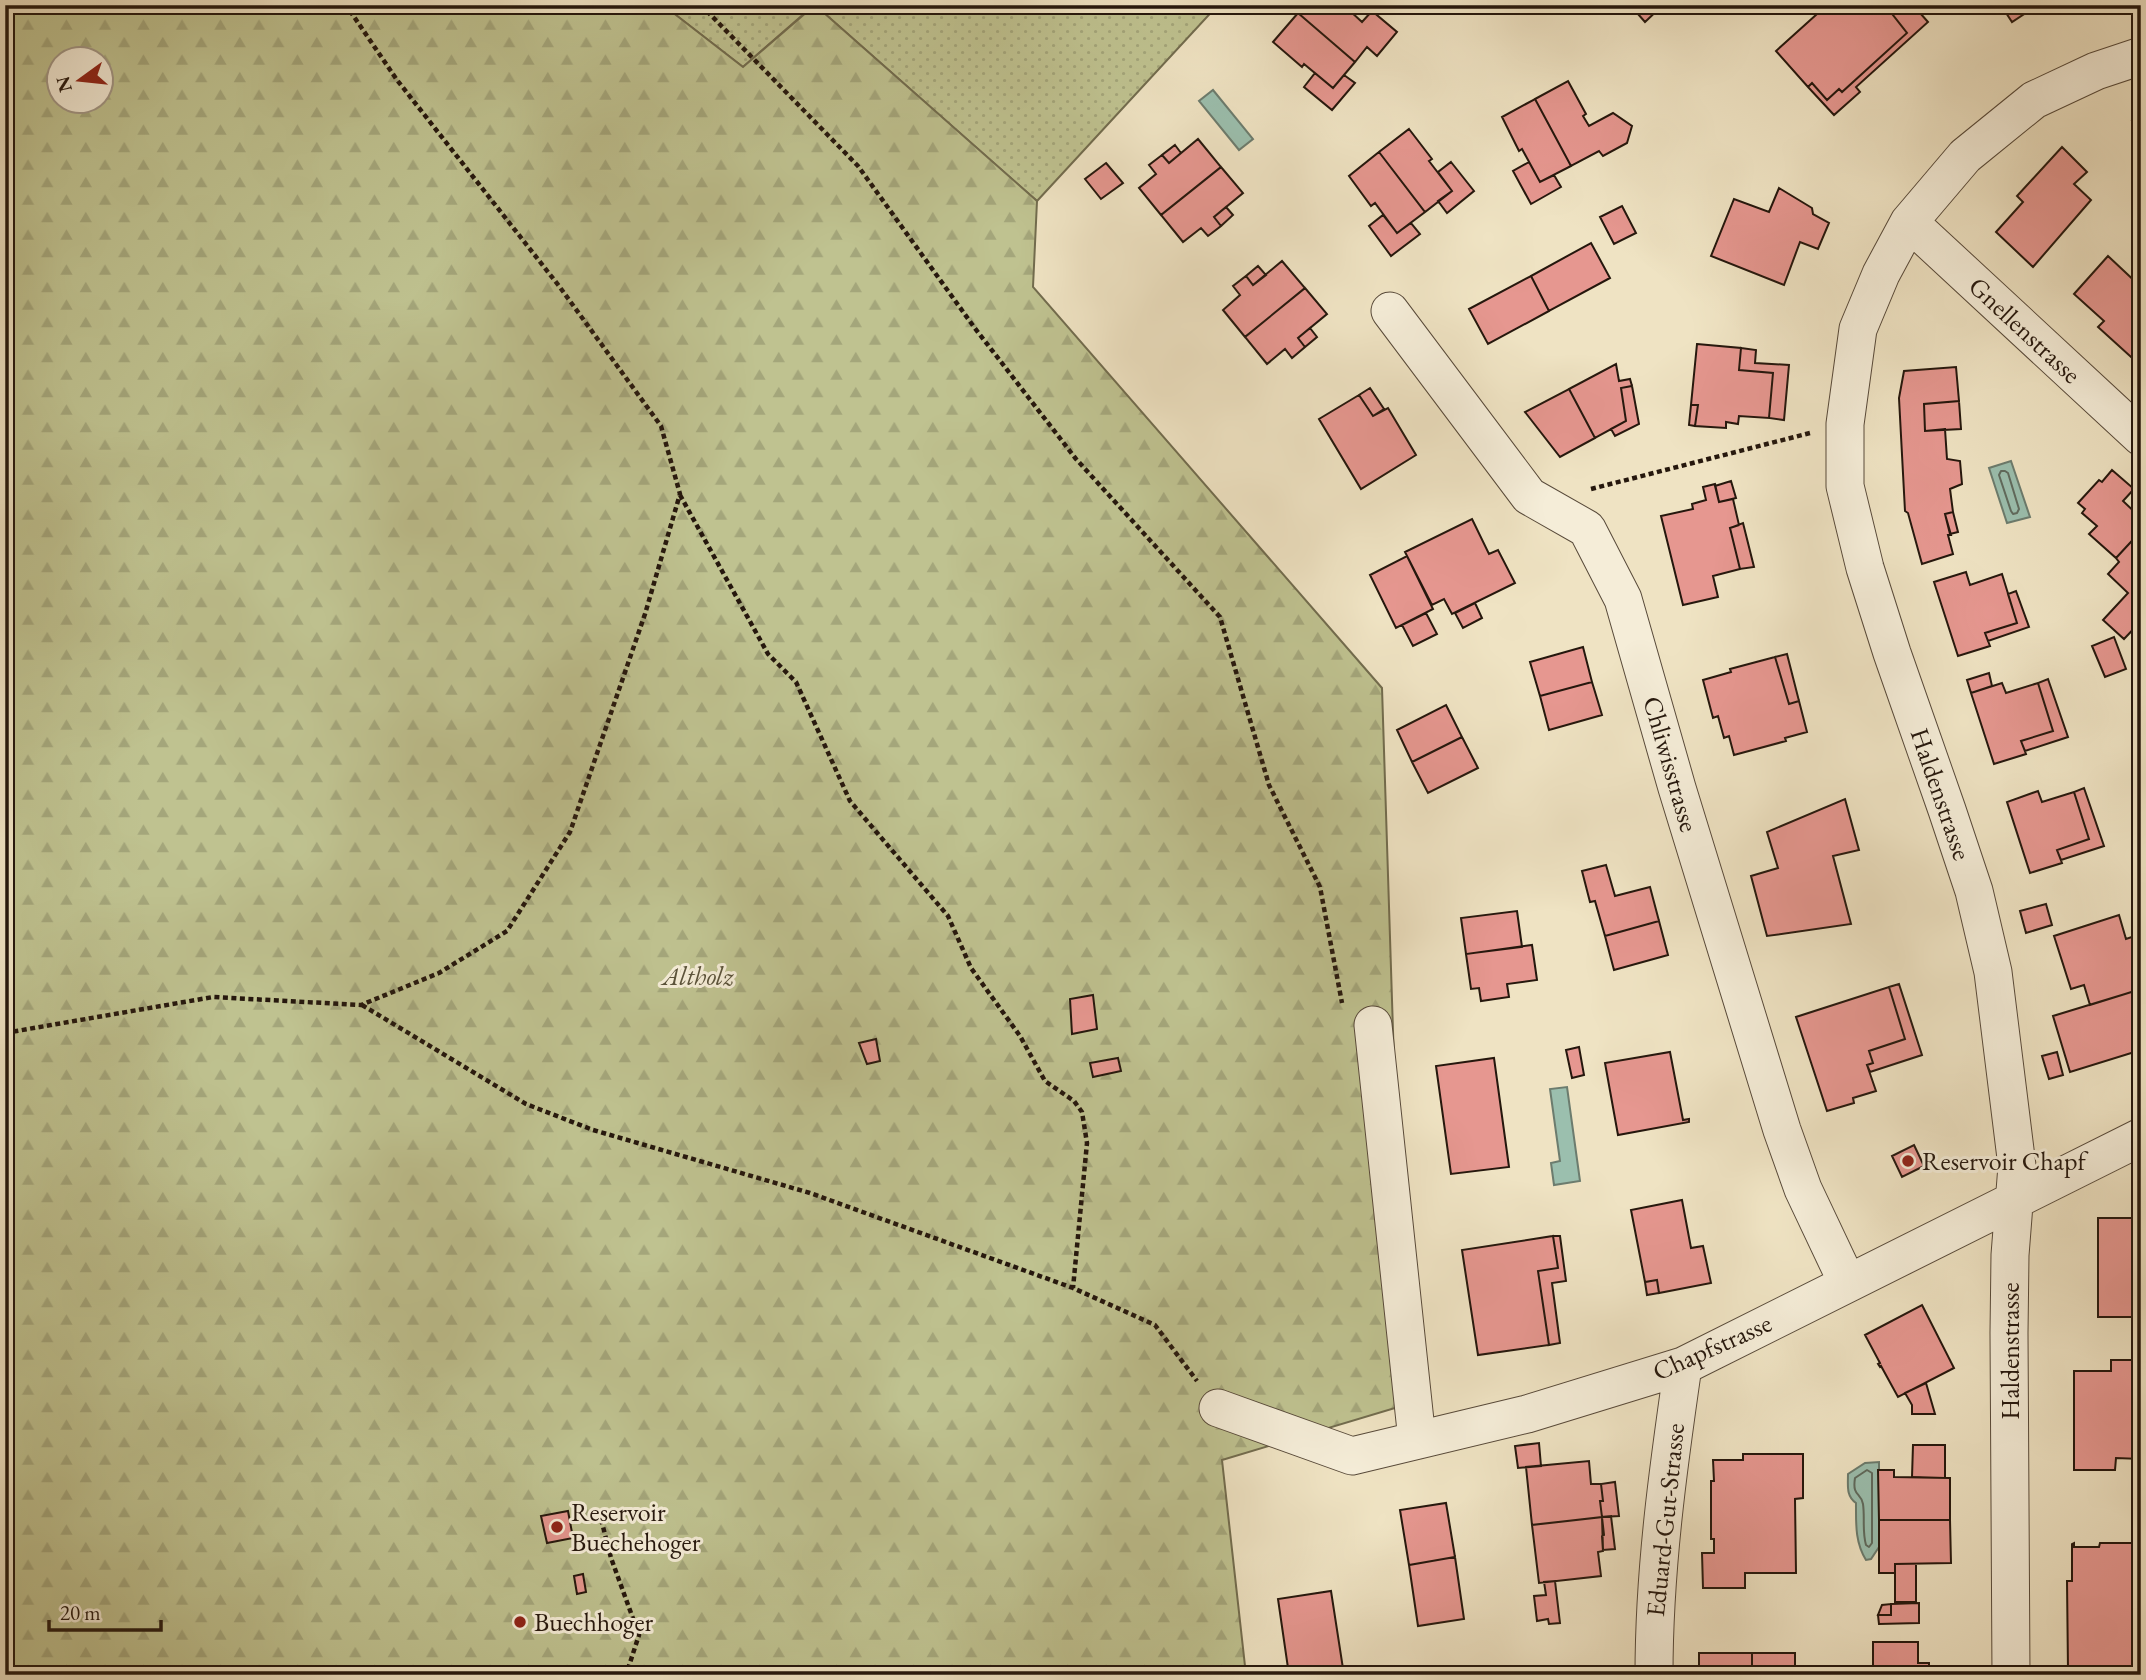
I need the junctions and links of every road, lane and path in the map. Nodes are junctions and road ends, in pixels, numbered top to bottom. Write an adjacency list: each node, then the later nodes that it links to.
1 (346, 5): 8 (path)
2 (701, 5): 11 (path)
3 (2141, 56): 4 (street, Haldenstrasse)
4 (1909, 222): 6 (street, Haldenstrasse); 7 (street, Gnellenstrasse)
5 (1390, 311): 9 (street, Chliwisstrasse)
6 (1845, 424): 9 (path); 14 (street, Haldenstrasse)
7 (2141, 437)
8 (680, 494): 10 (path); 16 (path)
9 (1539, 502): 15 (street, Chliwisstrasse)
10 (361, 1004): 12 (path); 16 (path)
11 (1373, 1025): 19 (street)
12 (5, 1033)
13 (2141, 1137): 14 (street, Chapfstrasse)
14 (2014, 1199): 15 (street, Chapfstrasse); 23 (street, Haldenstrasse)
15 (1847, 1282): 17 (street, Chapfstrasse)
16 (1073, 1288): 18 (path)
17 (1684, 1366): 19 (street, Chapfstrasse); 22 (street, Eduard-Gut-Strasse)
18 (1218, 1408): 19 (street, Chapfstrasse)
19 (1417, 1440)
20 (600, 1511): 21 (path)
21 (626, 1675)
22 (1654, 1675)
23 (2011, 1675)

